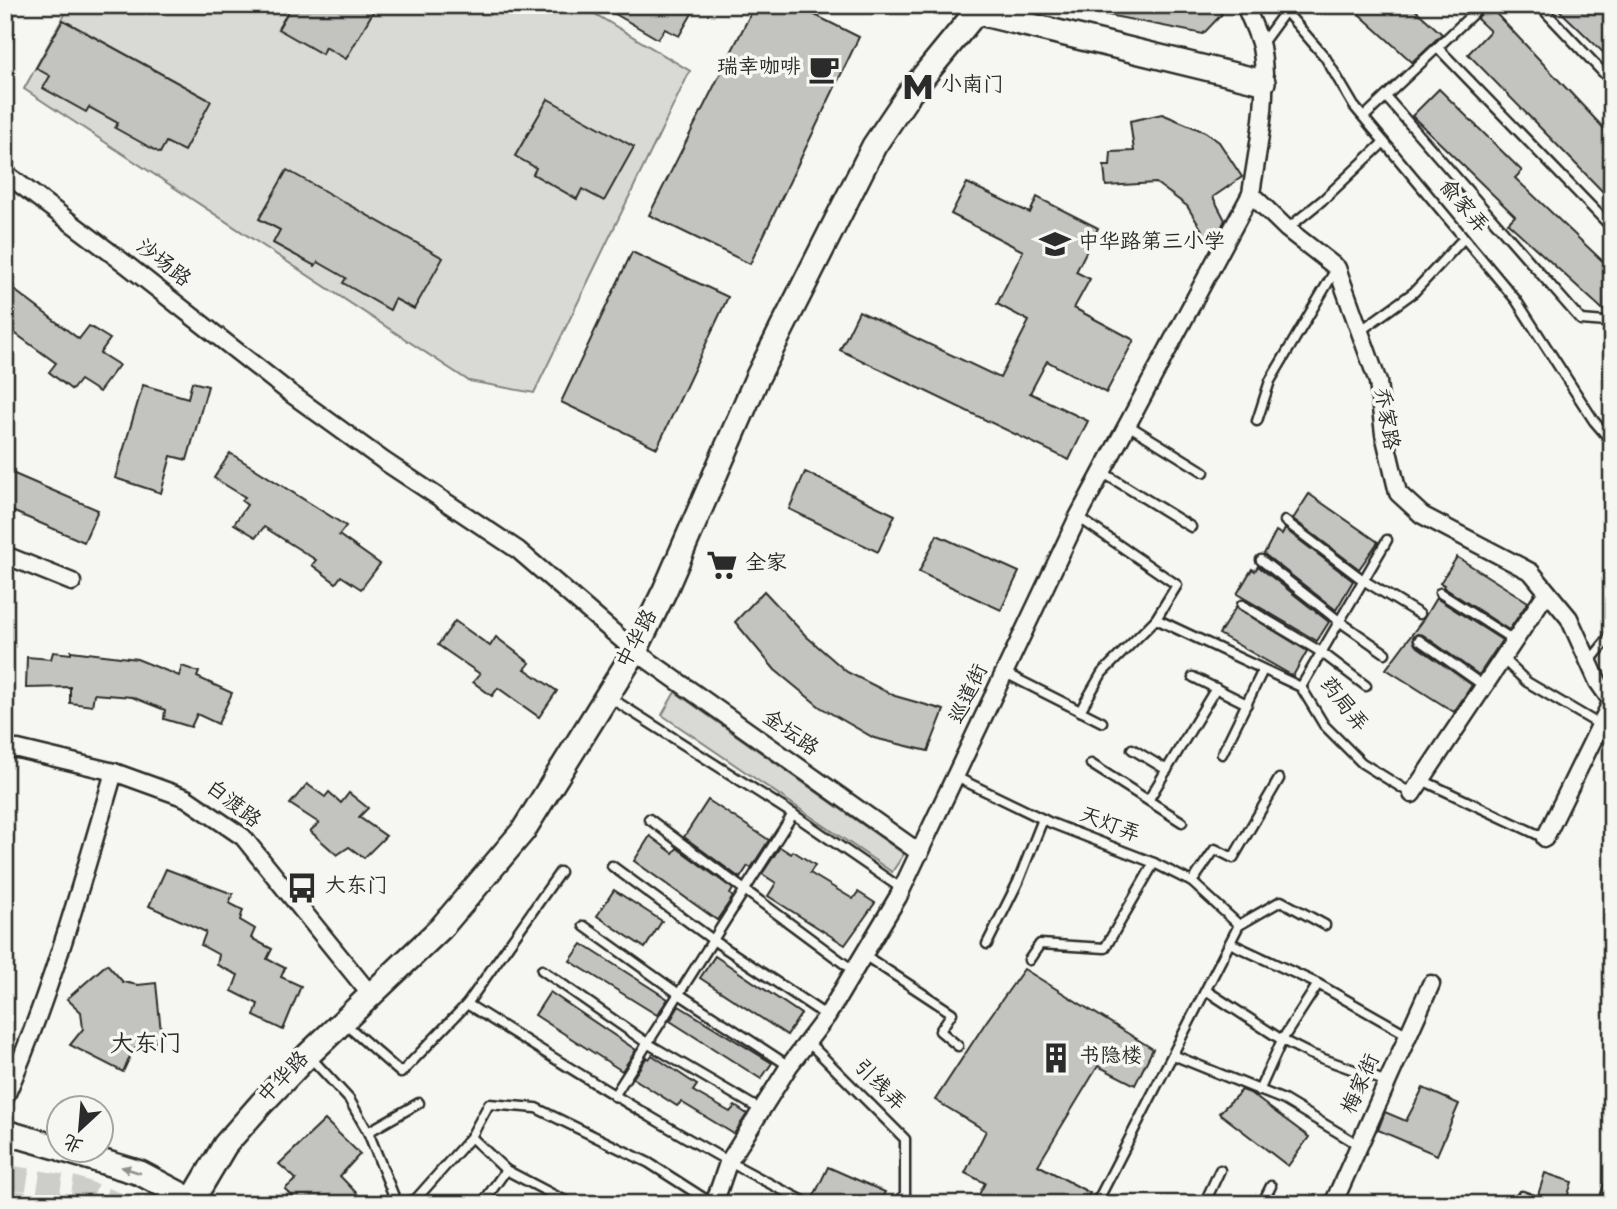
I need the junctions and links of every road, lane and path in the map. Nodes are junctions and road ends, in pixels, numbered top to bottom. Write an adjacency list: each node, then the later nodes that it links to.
1 (1245, 5): 7 (street)
2 (1275, 5): 6 (lane, 俞家弄)
3 (1482, 5): 8 (lane)
4 (1538, 5): 10 (lane)
5 (973, 8): 9 (street); 44 (street, 中华路)
6 (1288, 9): 7 (lane); 12 (lane, 俞家弄)
7 (1261, 46): 9 (street)
8 (1438, 48): 11 (lane); 16 (lane)
9 (1263, 82): 15 (street)
10 (1612, 82)
11 (1386, 97): 12 (lane); 20 (lane)
12 (1364, 117): 13 (lane, 俞家弄)
13 (1384, 142): 17 (lane); 18 (lane, 俞家弄)
14 (5, 173): 44 (street, 沙场路)
15 (1251, 194): 17 (street); 23 (street, 巡道街)
16 (1612, 228)
17 (1287, 229): 19 (street)
18 (1464, 238): 21 (lane); 24 (lane, 俞家弄)
19 (1337, 268): 21 (street, 乔家路); 22 (lane)
20 (1612, 326)
21 (1360, 331): 35 (street, 乔家路)
22 (1257, 421)
23 (1128, 425): 25 (street, 巡道街); 26 (lane)
24 (1612, 442)
25 (1102, 472): 27 (street, 巡道街); 29 (lane)
26 (1203, 472)
27 (1078, 517): 39 (lane); 50 (street, 巡道街)
28 (1285, 521): 33 (lane)
29 (1191, 527)
30 (1387, 540): 33 (lane)
31 (5, 555): 34 (street)
32 (1261, 559): 40 (lane)
33 (1363, 580): 38 (lane); 40 (lane)
34 (72, 582)
35 (1547, 592): 43 (street); 48 (street, 乔家路)
36 (1440, 593): 43 (lane)
37 (1242, 605): 45 (lane)
38 (1419, 614)
39 (1157, 619): 49 (lane, 药局弄); 59 (lane)
40 (1339, 621): 45 (lane); 46 (lane)
41 (1612, 634): 48 (lane)
42 (1419, 640): 53 (lane)
43 (1515, 640): 47 (street)
44 (635, 651): 56 (street, 中华路); 77 (street, 金坛路)
45 (1321, 653): 52 (lane); 54 (lane)
46 (1385, 653)
47 (1503, 659): 53 (street); 61 (lane)
48 (1589, 663): 57 (street, 乔家路)
49 (1264, 670): 54 (lane, 药局弄); 58 (lane)
50 (1005, 673): 59 (lane); 68 (street, 巡道街)
51 (1193, 677): 55 (lane)
52 (1366, 686)
53 (1484, 686): 70 (street)
54 (1301, 687): 70 (lane, 药局弄)
55 (1216, 688): 58 (lane); 66 (lane)
56 (608, 696): 72 (lane); 97 (street, 中华路)
57 (1612, 702): 61 (street)
58 (1247, 704): 64 (lane)
59 (1080, 711): 60 (lane)
60 (1102, 722)
61 (1600, 725): 76 (street)
62 (5, 749): 67 (street, 白渡路)
63 (1132, 749): 66 (lane)
64 (1222, 754)
65 (1091, 764): 71 (lane)
66 (1167, 770): 71 (lane)
67 (114, 772): 97 (street, 白渡路); 113 (street)
68 (956, 777): 74 (lane, 天灯弄); 77 (street, 巡道街)
69 (1279, 779): 81 (lane)
70 (1417, 787): 76 (lane, 药局弄)
71 (1149, 799): 75 (lane)
72 (793, 814): 82 (lane); 83 (lane)
73 (649, 819): 83 (lane)
74 (1043, 819): 78 (lane, 天灯弄); 89 (lane)
75 (1182, 822)
76 (1545, 838)
77 (920, 853): 82 (street, 巡道街)
78 (1154, 863): 81 (lane, 天灯弄); 91 (lane)
79 (612, 866): 87 (lane)
80 (559, 872): 99 (lane)
81 (1192, 882): 86 (lane, 天灯弄)
82 (902, 889): 90 (street, 巡道街)
83 (745, 890): 87 (lane); 93 (lane)
84 (1325, 925): 86 (lane)
85 (584, 926): 98 (lane)
86 (1239, 926): 88 (lane)
87 (713, 940): 98 (lane); 100 (lane)
88 (1230, 943): 94 (lane); 96 (lane)
89 (987, 944)
90 (864, 955): 93 (street, 巡道街); 106 (lane)
91 (1030, 960)
92 (542, 970): 105 (lane)
93 (854, 971): 100 (street, 巡道街)
94 (1318, 984): 102 (lane); 103 (lane)
95 (1430, 984): 102 (street, 梅家街)
96 (1207, 991): 103 (lane); 108 (lane)
97 (370, 994): 101 (street, 中华路)
98 (679, 994): 105 (lane); 109 (lane)
99 (467, 1004): 101 (lane); 112 (lane)
100 (827, 1016): 104 (street, 巡道街)
101 (343, 1022): 107 (street, 中华路)
102 (1408, 1035): 110 (street, 梅家街)
103 (1282, 1040): 110 (lane); 111 (lane)
104 (808, 1042): 109 (street, 巡道街); 130 (lane, 引线弄)
105 (647, 1043): 112 (lane); 115 (lane)
106 (958, 1046)
107 (307, 1055): 117 (lane); 129 (street, 中华路)
108 (1173, 1055): 111 (lane); 135 (lane)
109 (789, 1066): 115 (street, 巡道街)
110 (1387, 1082): 120 (street, 梅家街)
111 (1259, 1091): 120 (lane)
112 (614, 1096): 121 (lane)
113 (5, 1098)
114 (419, 1103): 117 (lane)
115 (761, 1110): 121 (street, 巡道街)
116 (5, 1132): 119 (street)
117 (368, 1132): 131 (lane)
118 (471, 1137): 123 (lane); 131 (lane); 134 (lane)
119 (46, 1144)
120 (1359, 1145): 138 (street, 梅家街)
121 (728, 1163): 128 (lane); 134 (street, 巡道街)
122 (111, 1164): 129 (street, one-way to 122)
123 (506, 1170): 132 (lane); 133 (lane)
124 (1220, 1170): 136 (lane)
125 (1270, 1186): 137 (lane)
126 (1612, 1189): 140 (street)
127 (1522, 1196): 139 (lane)
128 (804, 1201)
129 (194, 1203)
130 (905, 1203)
131 (400, 1204)
132 (482, 1204)
133 (571, 1204)
134 (714, 1204)
135 (1096, 1204)
136 (1204, 1204)
137 (1262, 1204)
138 (1333, 1204)
139 (1544, 1204)
140 (1608, 1204)

